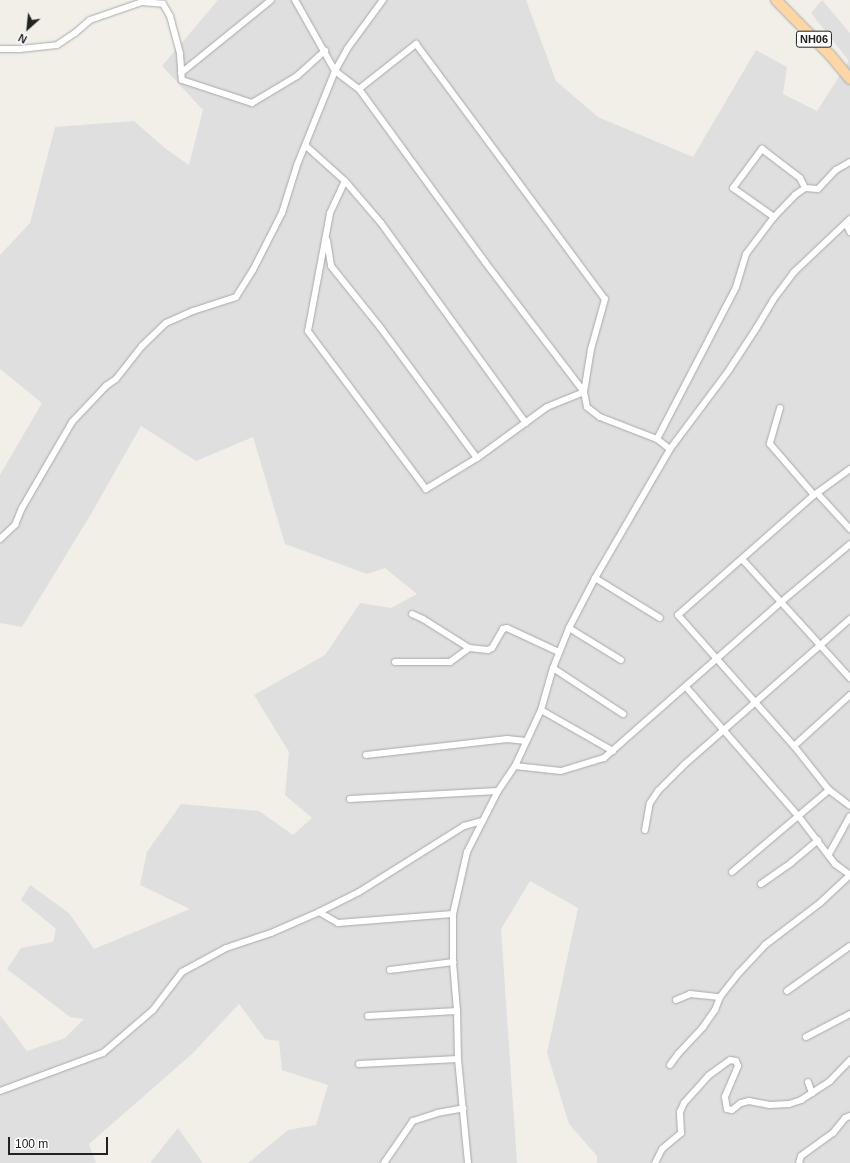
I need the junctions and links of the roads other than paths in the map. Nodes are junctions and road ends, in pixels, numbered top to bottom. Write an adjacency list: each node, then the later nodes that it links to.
1 (271, 0): 9 (street)
2 (295, 0): 7 (street)
3 (383, 0): 8 (street)
4 (776, 0): 10 (main road, NH06)
5 (142, 1): 6 (street); 9 (street)
6 (0, 49)
7 (325, 51): 8 (street); 9 (street)
8 (335, 71): 11 (street); 12 (street)
9 (181, 73)
10 (850, 79)
11 (359, 89): 20 (street); 20 (street)
12 (306, 146): 14 (street); 29 (street)
13 (850, 162): 15 (street)
14 (345, 181): 19 (street); 22 (street)
15 (805, 188): 16 (street); 16 (street)
16 (774, 217): 23 (street)
17 (848, 221): 18 (street); 24 (street)
18 (850, 232)
19 (326, 235): 25 (street); 25 (street)
20 (584, 392): 22 (street); 23 (street)
21 (780, 408): 27 (street)
22 (526, 423): 25 (street)
23 (657, 439): 24 (street)
24 (670, 449): 32 (street)
25 (478, 458)
26 (850, 469): 27 (street)
27 (816, 494): 28 (street); 31 (street)
28 (850, 529)
29 (0, 539)
30 (850, 544): 33 (street)
31 (742, 559): 33 (street); 41 (street)
32 (595, 578): 35 (street); 37 (street)
33 (781, 602): 38 (street); 41 (street)
34 (412, 614): 39 (street)
35 (660, 618)
36 (850, 619): 38 (street)
37 (569, 628): 40 (street); 42 (street)
38 (821, 645): 45 (street); 48 (street)
39 (469, 648): 40 (street); 43 (street)
40 (559, 652): 44 (street)
41 (716, 658): 46 (street); 48 (street)
42 (621, 660)
43 (395, 662)
44 (553, 668): 49 (street); 50 (street)
45 (850, 678)
46 (686, 687): 51 (street); 54 (street)
47 (850, 695): 53 (street)
48 (756, 702): 51 (street); 53 (street)
49 (541, 710): 52 (street); 54 (street)
50 (624, 714)
51 (725, 730): 61 (street); 64 (street)
52 (526, 741): 55 (street); 56 (street)
53 (794, 746): 58 (street)
54 (613, 751): 56 (street)
55 (366, 755)
56 (514, 766): 57 (street)
57 (498, 790): 59 (street); 63 (street)
58 (829, 790): 60 (street); 61 (street)
59 (350, 799)
60 (850, 806)
61 (799, 817): 65 (street); 67 (street)
62 (850, 818): 66 (street)
63 (482, 821): 70 (street); 71 (street)
64 (645, 830)
65 (818, 840): 66 (street); 69 (street)
66 (829, 854): 68 (street)
67 (732, 872)
68 (850, 875): 76 (street)
69 (761, 884)
70 (319, 912): 71 (street); 87 (street)
71 (453, 914): 73 (street)
72 (850, 946): 75 (street)
73 (453, 962): 74 (street); 78 (street)
74 (390, 970)
75 (787, 991)
76 (720, 996): 77 (street); 85 (street)
77 (676, 1000)
78 (457, 1010): 80 (street); 82 (street)
79 (850, 1014): 81 (street)
80 (368, 1016)
81 (806, 1037)
82 (458, 1060): 84 (street); 89 (street)
83 (850, 1060): 88 (street)
84 (359, 1064)
85 (670, 1065)
86 (808, 1082): 88 (street)
87 (0, 1091)
88 (812, 1093): 93 (street)
89 (464, 1108): 91 (street); 92 (street)
90 (850, 1116): 94 (street)
91 (384, 1163)
92 (468, 1163)
93 (655, 1163)
94 (799, 1163)

